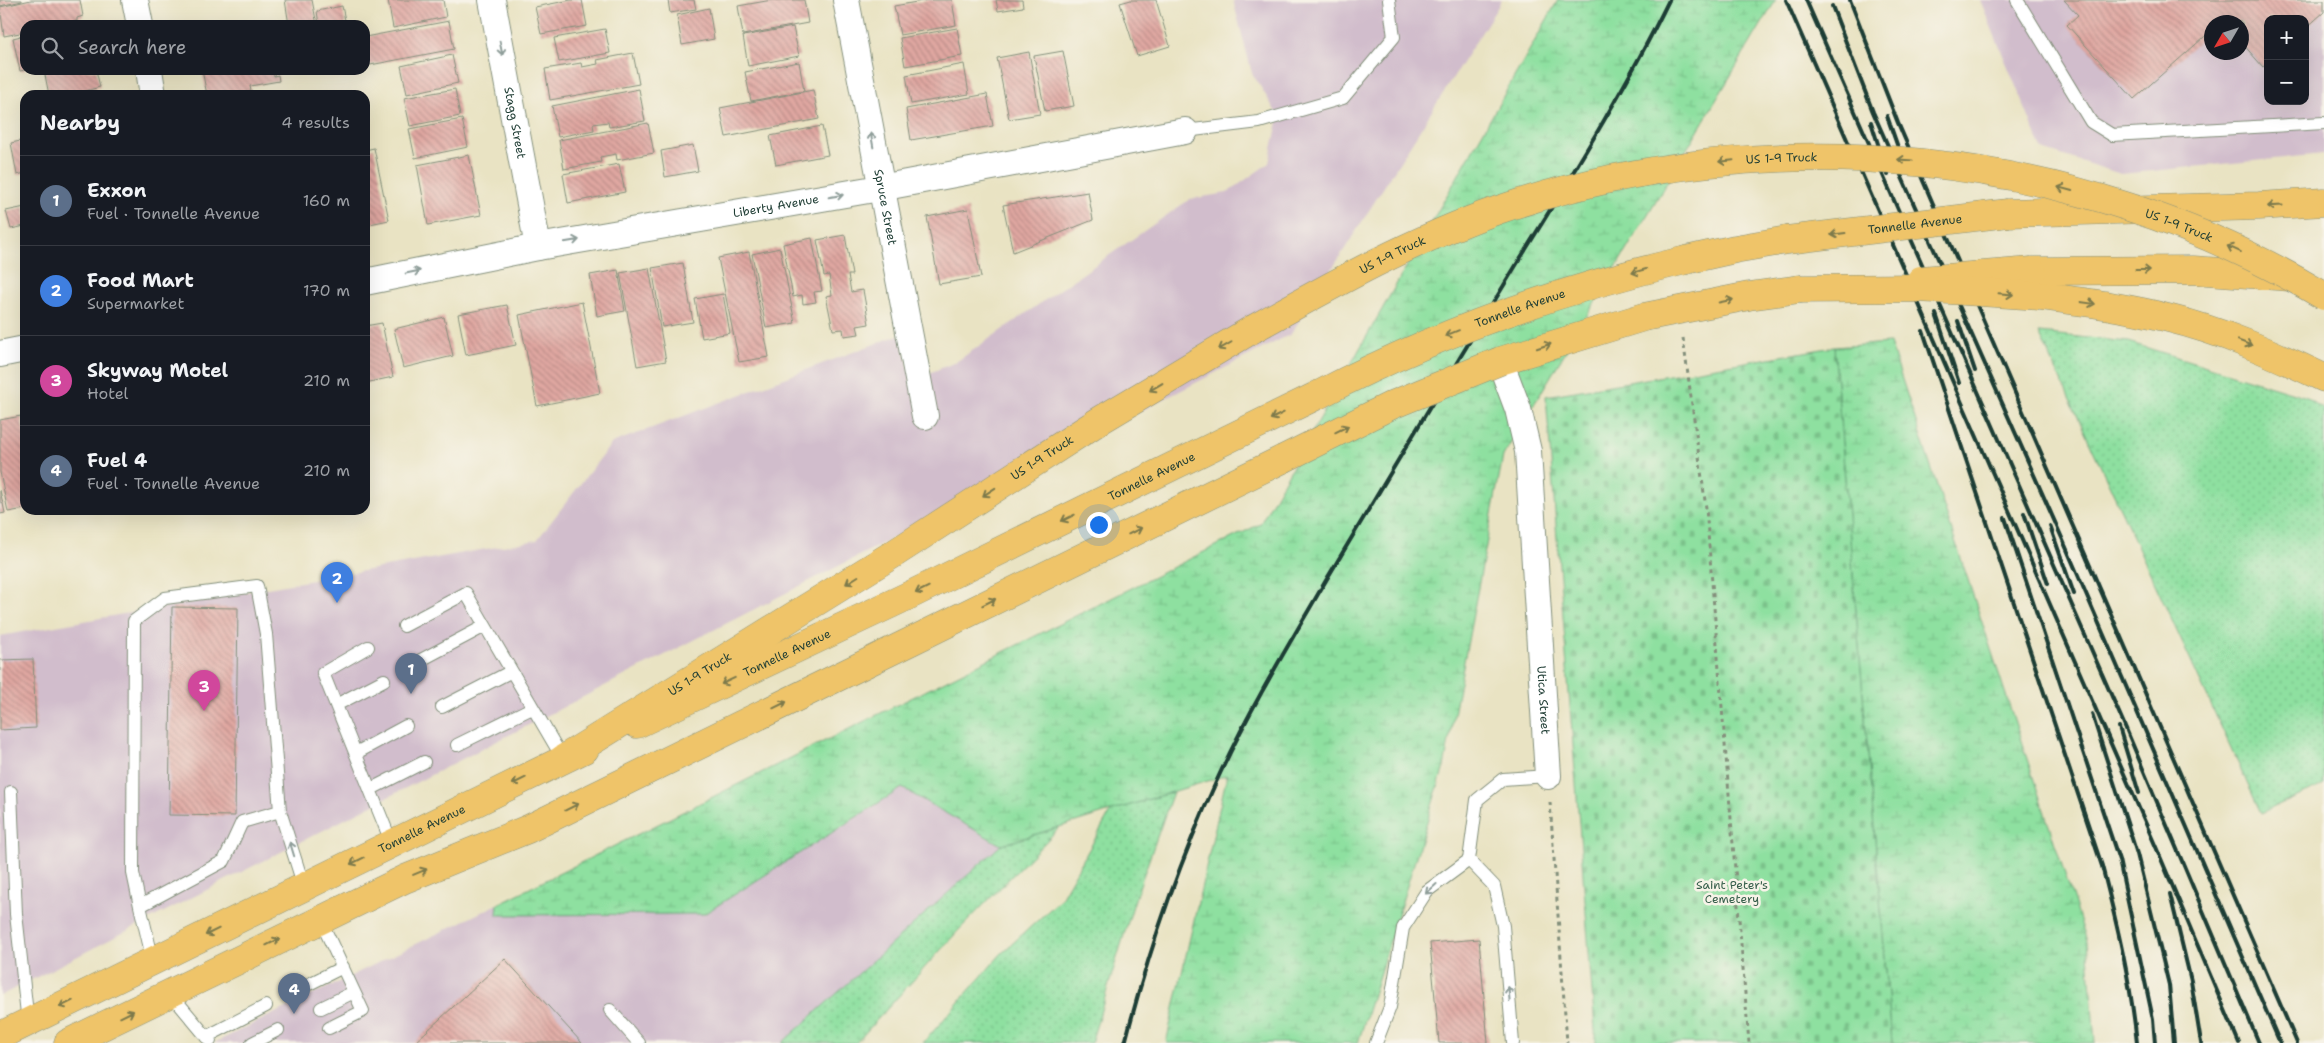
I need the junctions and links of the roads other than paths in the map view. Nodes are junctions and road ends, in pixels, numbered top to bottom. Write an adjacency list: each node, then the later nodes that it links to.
1 (135, 0): 6 (street)
2 (492, 0): 13 (street, Stagg Street, one-way to 13)
3 (846, 0): 11 (street, Spruce Street, one-way to 3)
4 (1389, 0): 10 (lane)
5 (2017, 0): 9 (lane)
6 (139, 20)
7 (149, 75): 8 (street)
8 (152, 90)
9 (2324, 122)
10 (1185, 131): 11 (street, Liberty Avenue)
11 (880, 188): 13 (street, Liberty Avenue, one-way to 11); 22 (street, Spruce Street)
12 (2324, 202): 35 (highway, Tonnelle Avenue, one-way to 35, bridge)
13 (538, 247): 14 (street, Liberty Avenue, one-way to 13)
14 (370, 281)
15 (2324, 281): 16 (highway, one-way to 15)
16 (2036, 283): 20 (highway, one-way to 16, bridge); 21 (highway, one-way to 21)
17 (2324, 296): 35 (highway, US 1-9 Truck, one-way to 35, bridge)
18 (20, 350): 19 (street)
19 (0, 354)
20 (1500, 361): 37 (street, Utica Street); 45 (highway, one-way to 20, bridge)
21 (2324, 378)
22 (925, 416)
23 (404, 626): 24 (lane)
24 (485, 626): 26 (lane); 27 (lane)
25 (368, 648): 29 (lane)
26 (419, 661)
27 (510, 672): 30 (lane); 31 (lane)
28 (384, 680): 29 (lane)
29 (336, 705): 34 (lane)
30 (442, 707)
31 (532, 708): 33 (lane); 35 (lane)
32 (406, 726): 34 (lane)
33 (457, 745)
34 (356, 752): 38 (lane)
35 (562, 759): 41 (highway, Tonnelle Avenue, one-way to 41)
36 (424, 762): 38 (lane)
37 (1548, 776): 42 (lane)
38 (371, 789): 41 (lane)
39 (11, 792): 54 (lane)
40 (280, 812): 43 (lane, one-way to 40); 44 (lane); 44 (lane)
41 (392, 844): 43 (highway, Tonnelle Avenue, one-way to 43)
42 (1469, 860): 62 (lane, one-way to 62); 63 (lane, one-way to 42)
43 (304, 887): 46 (highway, Tonnelle Avenue, one-way to 46)
44 (140, 906): 46 (lane)
45 (320, 919): 47 (lane); 50 (highway, one-way to 45)
46 (153, 961): 54 (highway, Tonnelle Avenue, one-way to 54)
47 (343, 967): 48 (lane); 49 (lane)
48 (309, 984)
49 (354, 992): 52 (lane); 55 (lane)
50 (170, 993): 58 (lane); 59 (highway, one-way to 50)
51 (266, 1006): 58 (lane)
52 (321, 1008)
53 (610, 1010): 61 (lane)
54 (28, 1022): 57 (highway, Tonnelle Avenue)
55 (329, 1028)
56 (278, 1030): 60 (lane)
57 (0, 1036)
58 (208, 1040)
59 (68, 1043)
60 (252, 1043)
61 (639, 1043)
62 (1376, 1043)
63 (1513, 1043)

